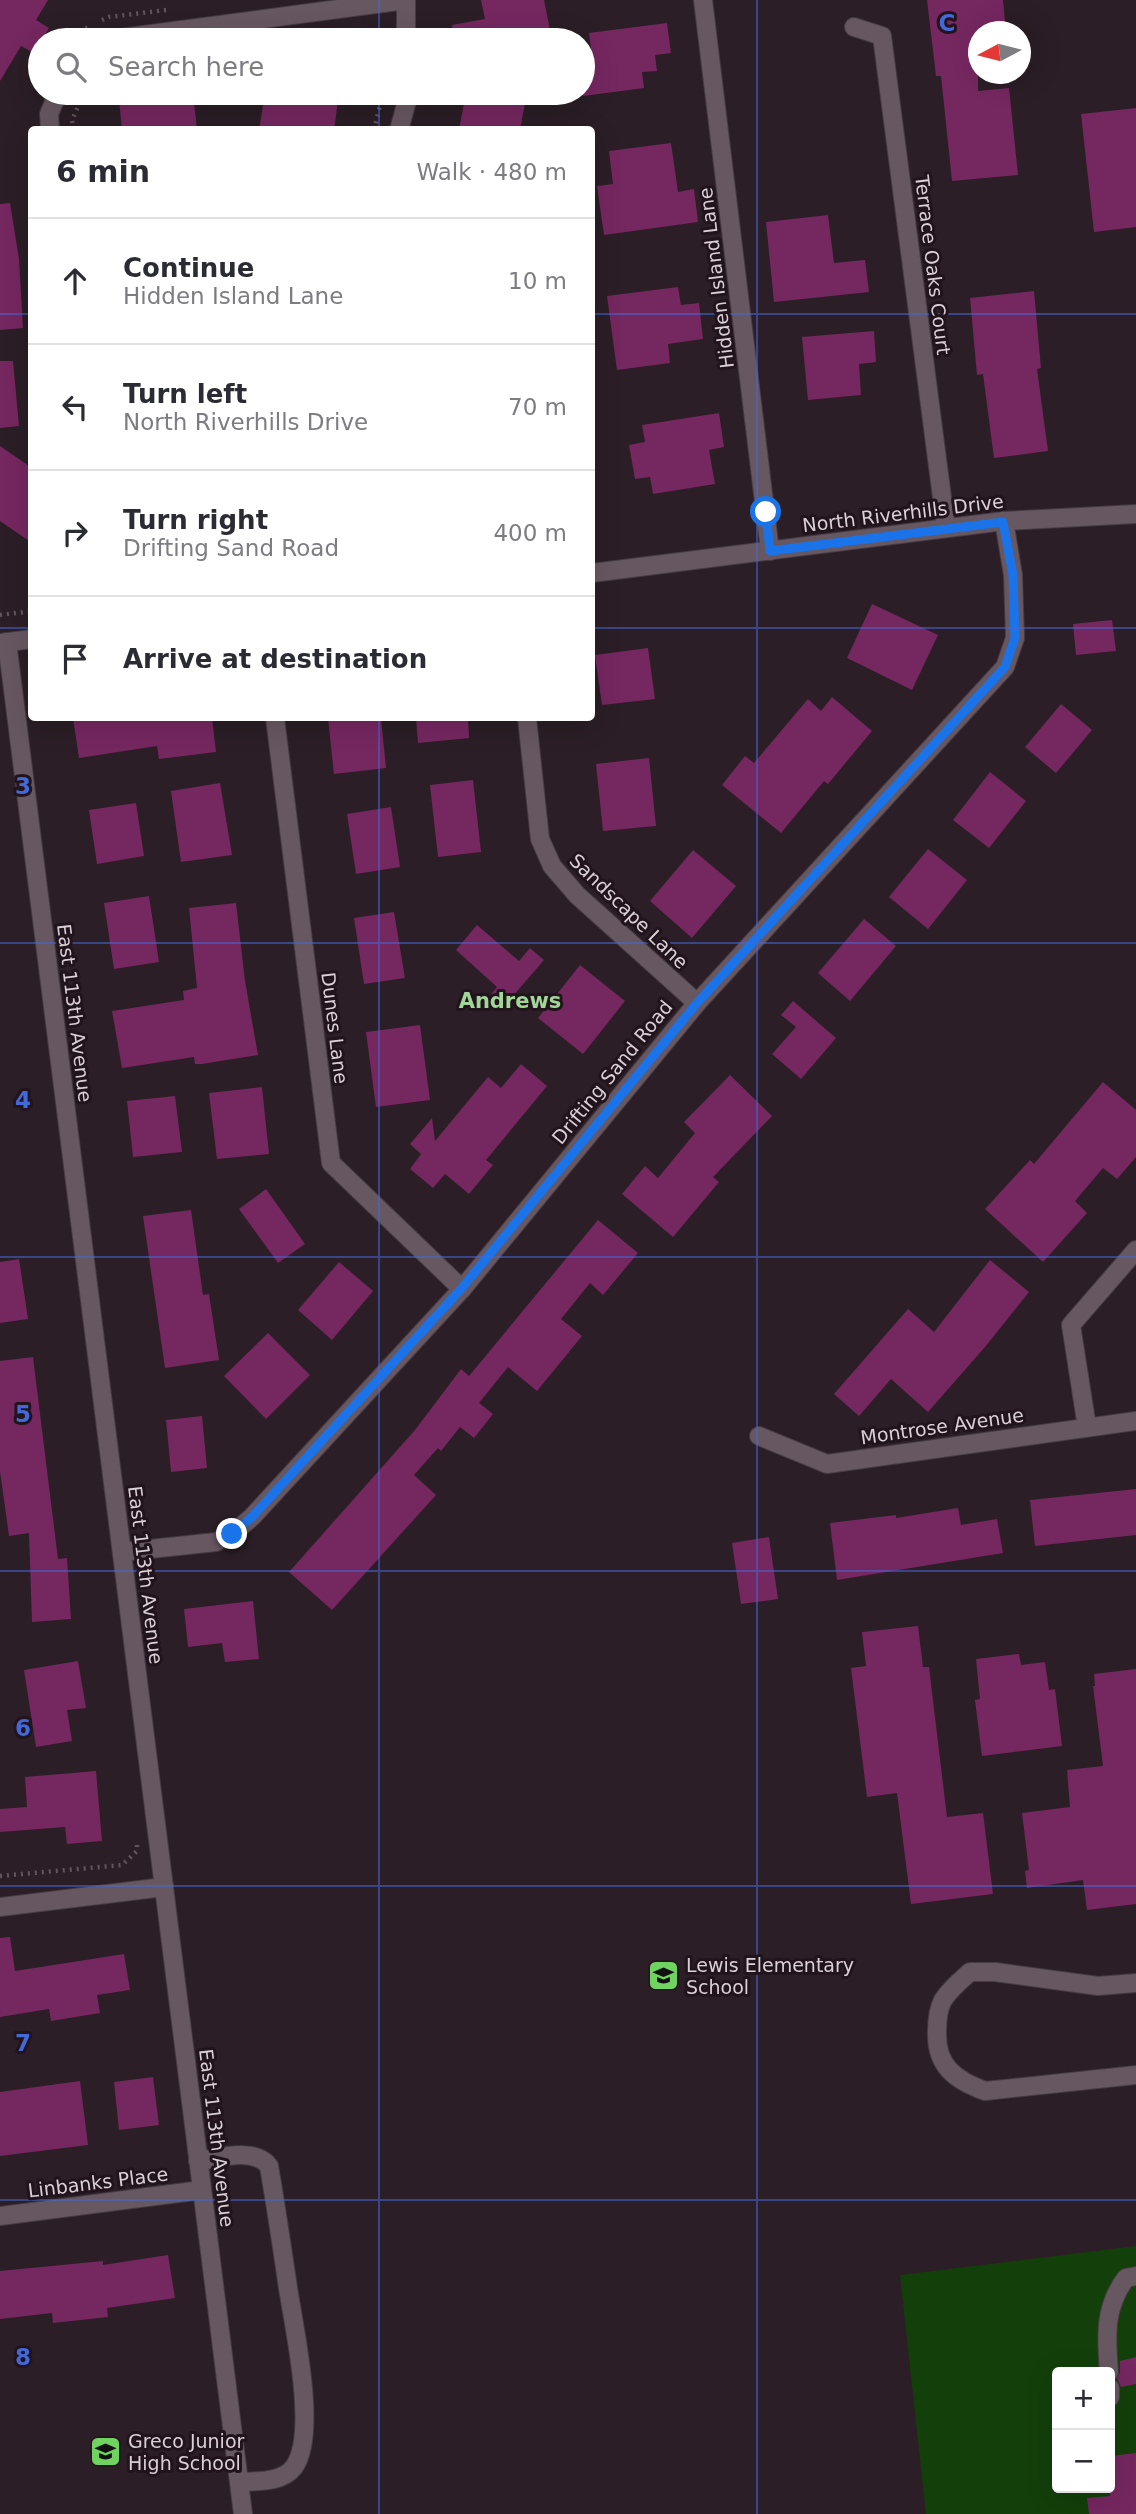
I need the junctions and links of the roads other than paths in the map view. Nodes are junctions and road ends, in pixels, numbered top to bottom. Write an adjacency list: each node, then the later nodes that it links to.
1 (406, 0): 4 (street); 5 (street)
2 (703, 0): 13 (street, Hidden Island Lane)
3 (854, 27): 12 (street, Terrace Oaks Court)
4 (196, 28)
5 (406, 28)
6 (53, 105): 8 (street)
7 (406, 105): 9 (street)
8 (50, 126)
9 (400, 126)
10 (1136, 514): 11 (street, North Riverhills Drive)
11 (1003, 522): 12 (street, North Riverhills Drive); 19 (street, Drifting Sand Road)
12 (946, 528): 13 (street, North Riverhills Drive)
13 (770, 551): 14 (street, North Riverhills Drive)
14 (595, 573)
15 (28, 639): 16 (street)
16 (4, 642): 25 (street, East 113th Avenue)
17 (275, 721): 21 (street, Dunes Lane)
18 (527, 721): 19 (street, Sandscape Lane)
19 (697, 1003): 21 (street, Drifting Sand Road)
20 (1136, 1250): 23 (street)
21 (461, 1289): 25 (street, Drifting Sand Road)
22 (1136, 1421): 23 (street, Montrose Avenue)
23 (1087, 1427): 24 (street, Montrose Avenue)
24 (759, 1436)
25 (122, 1552): 26 (street, East 113th Avenue)
26 (164, 1887): 27 (street); 30 (street, East 113th Avenue)
27 (0, 1907)
28 (1136, 1983): 29 (street)
29 (1136, 2075)
30 (198, 2161): 31 (street, East 113th Avenue); 35 (street)
31 (202, 2190): 32 (street, Linbanks Place); 35 (street, East 113th Avenue)
32 (0, 2216)
33 (1136, 2276): 34 (street)
34 (1109, 2367)
35 (239, 2482): 36 (street, East 113th Avenue)
36 (243, 2514)

